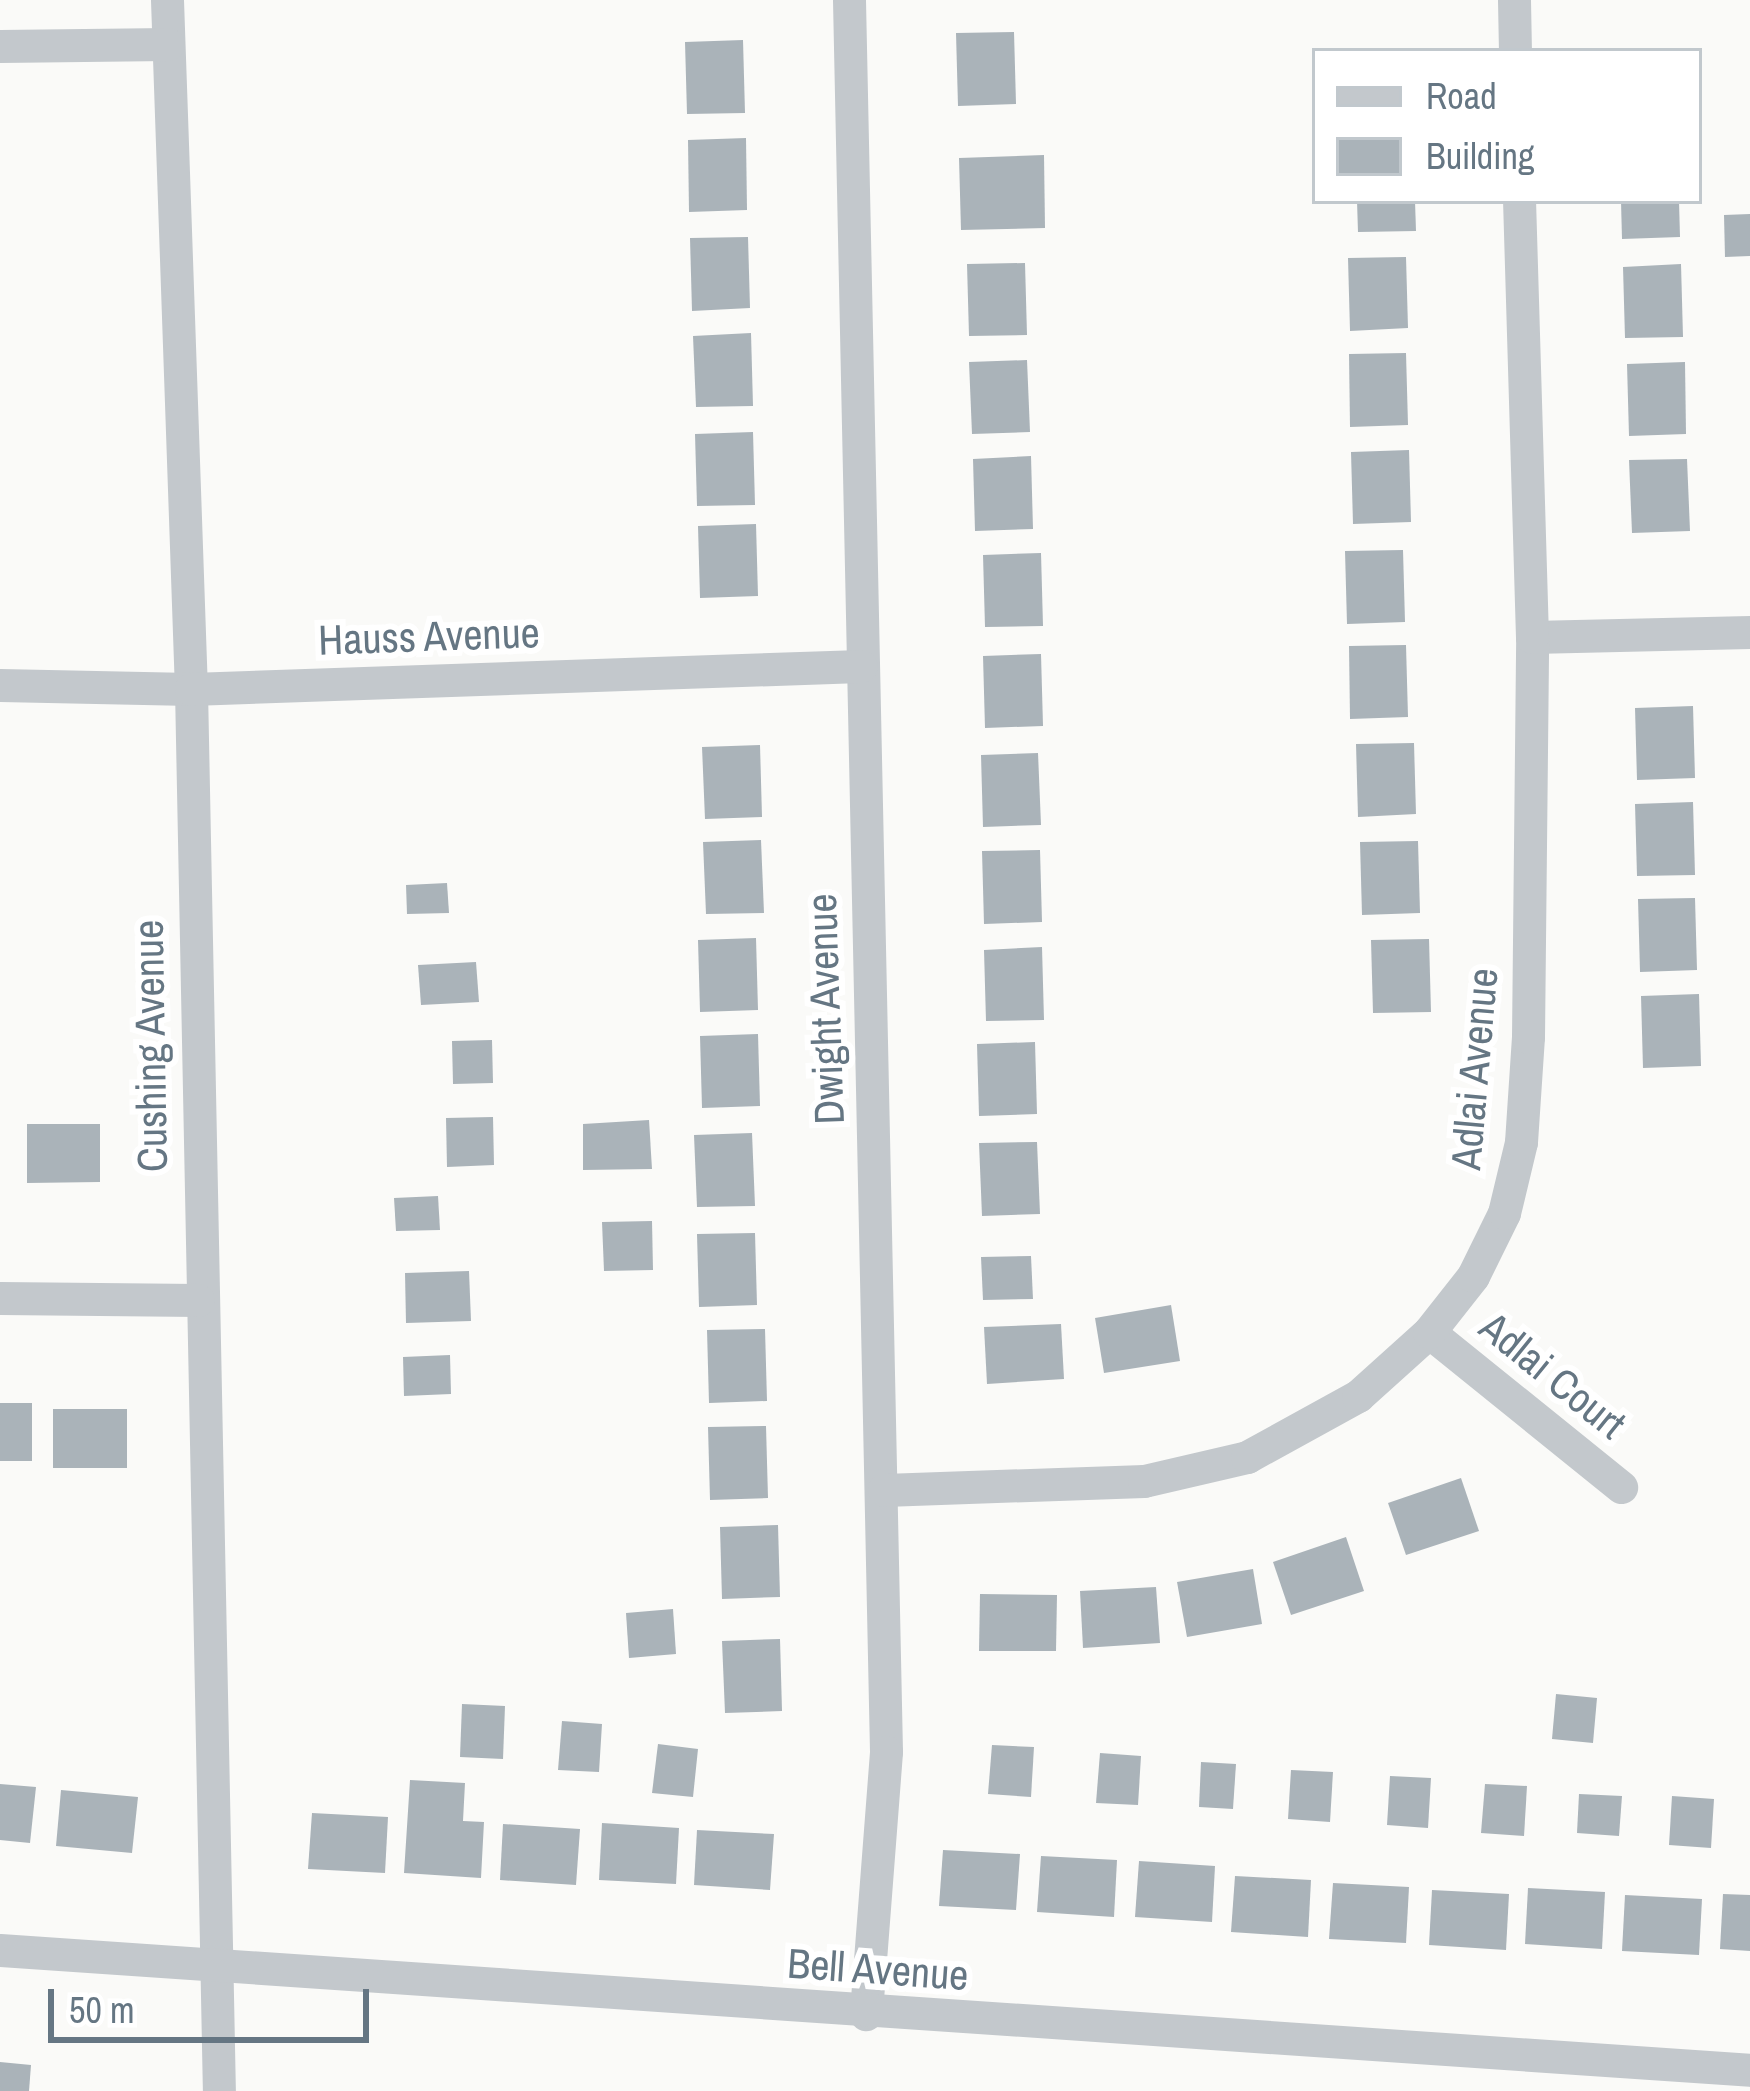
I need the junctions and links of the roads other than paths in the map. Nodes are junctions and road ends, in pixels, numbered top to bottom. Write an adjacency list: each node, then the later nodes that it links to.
1 (166, 0): 4 (street, Cushing Avenue)
2 (849, 0): 10 (street, Dwight Avenue)
3 (1514, 0): 6 (street)
4 (168, 44): 5 (street); 12 (street, Cushing Avenue)
5 (0, 46)
6 (1515, 48)
7 (1520, 204): 9 (street, Adlai Avenue)
8 (1750, 632): 9 (street)
9 (1532, 637): 15 (street, Adlai Avenue)
10 (861, 666): 12 (street, Hauss Avenue); 17 (street, Dwight Avenue)
11 (0, 685): 12 (street, Hauss Avenue)
12 (191, 689): 14 (street, Cushing Avenue)
13 (0, 1298): 14 (street)
14 (198, 1300): 19 (street, Cushing Avenue)
15 (1429, 1333): 16 (street, Adlai Court); 17 (street, Adlai Avenue)
16 (1621, 1487)
17 (884, 1490): 20 (street, Dwight Avenue)
18 (0, 1951): 19 (street, Bell Avenue)
19 (216, 1969): 20 (street, Bell Avenue); 22 (street, Cushing Avenue)
20 (866, 2014): 21 (street, Bell Avenue)
21 (1750, 2070)
22 (219, 2091)

